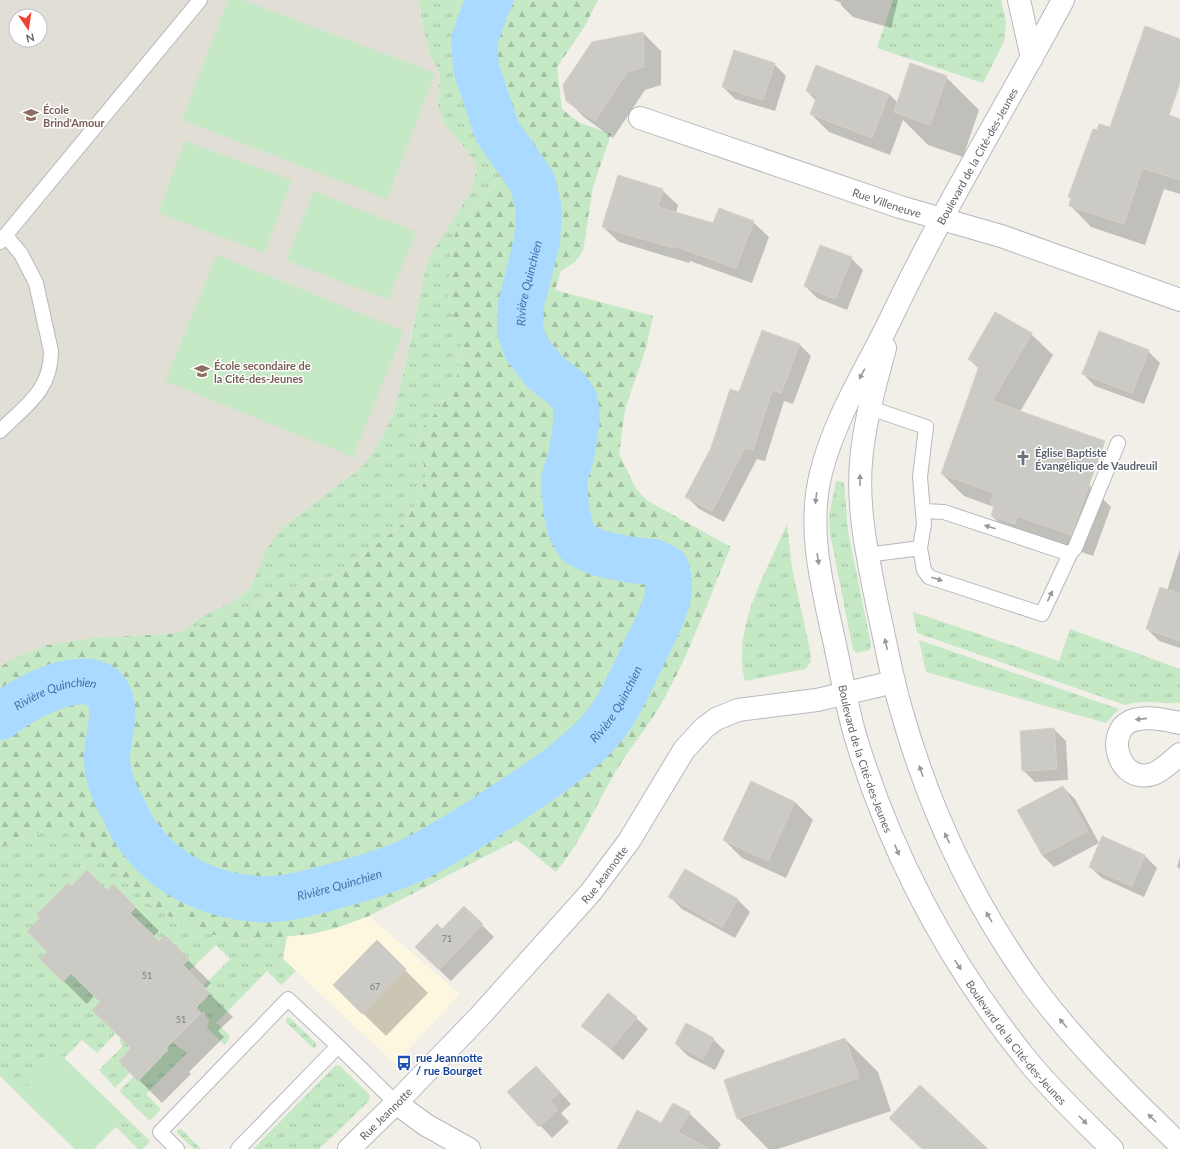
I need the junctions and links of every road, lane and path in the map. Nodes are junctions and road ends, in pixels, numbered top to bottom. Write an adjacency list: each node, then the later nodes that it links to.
1 (200, 0): 7 (lane)
2 (1019, 0): 4 (main road)
3 (1063, 0): 4 (main road, Boulevard de la Cité-des-Jeunes)
4 (1032, 58): 6 (main road, Boulevard de la Cité-des-Jeunes)
5 (640, 118): 6 (main road, Rue Villeneuve)
6 (942, 218): 8 (main road, Rue Villeneuve); 9 (main road, Boulevard de la Cité-des-Jeunes)
7 (3, 239): 11 (lane)
8 (1180, 300)
9 (893, 314): 10 (main road, Boulevard de la Cité-des-Jeunes); 18 (main road, Boulevard de la Cité-des-Jeunes, one-way to 18)
10 (870, 408): 13 (lane); 16 (main road, Boulevard de la Cité-des-Jeunes, one-way to 10)
11 (0, 430)
12 (1118, 443): 15 (lane)
13 (924, 511): 14 (lane); 15 (lane, one-way to 13)
14 (920, 548): 15 (lane, one-way to 15); 16 (lane)
15 (1070, 554)
16 (867, 555): 17 (main road, Boulevard de la Cité-des-Jeunes, one-way to 16)
17 (894, 682): 18 (main road, Rue Jeannotte); 23 (main road, Boulevard de la Cité-des-Jeunes, one-way to 17)
18 (845, 694): 22 (main road, Rue Jeannotte); 28 (main road, Boulevard de la Cité-des-Jeunes, one-way to 28)
19 (1180, 723): 20 (main road, one-way to 20)
20 (1180, 754)
21 (338, 1046): 22 (lane); 24 (lane); 25 (lane)
22 (396, 1103): 26 (main road, Rue Jeannotte); 27 (main road)
23 (1180, 1145)
24 (177, 1149)
25 (238, 1149)
26 (348, 1149)
27 (469, 1149)
28 (1112, 1149)

